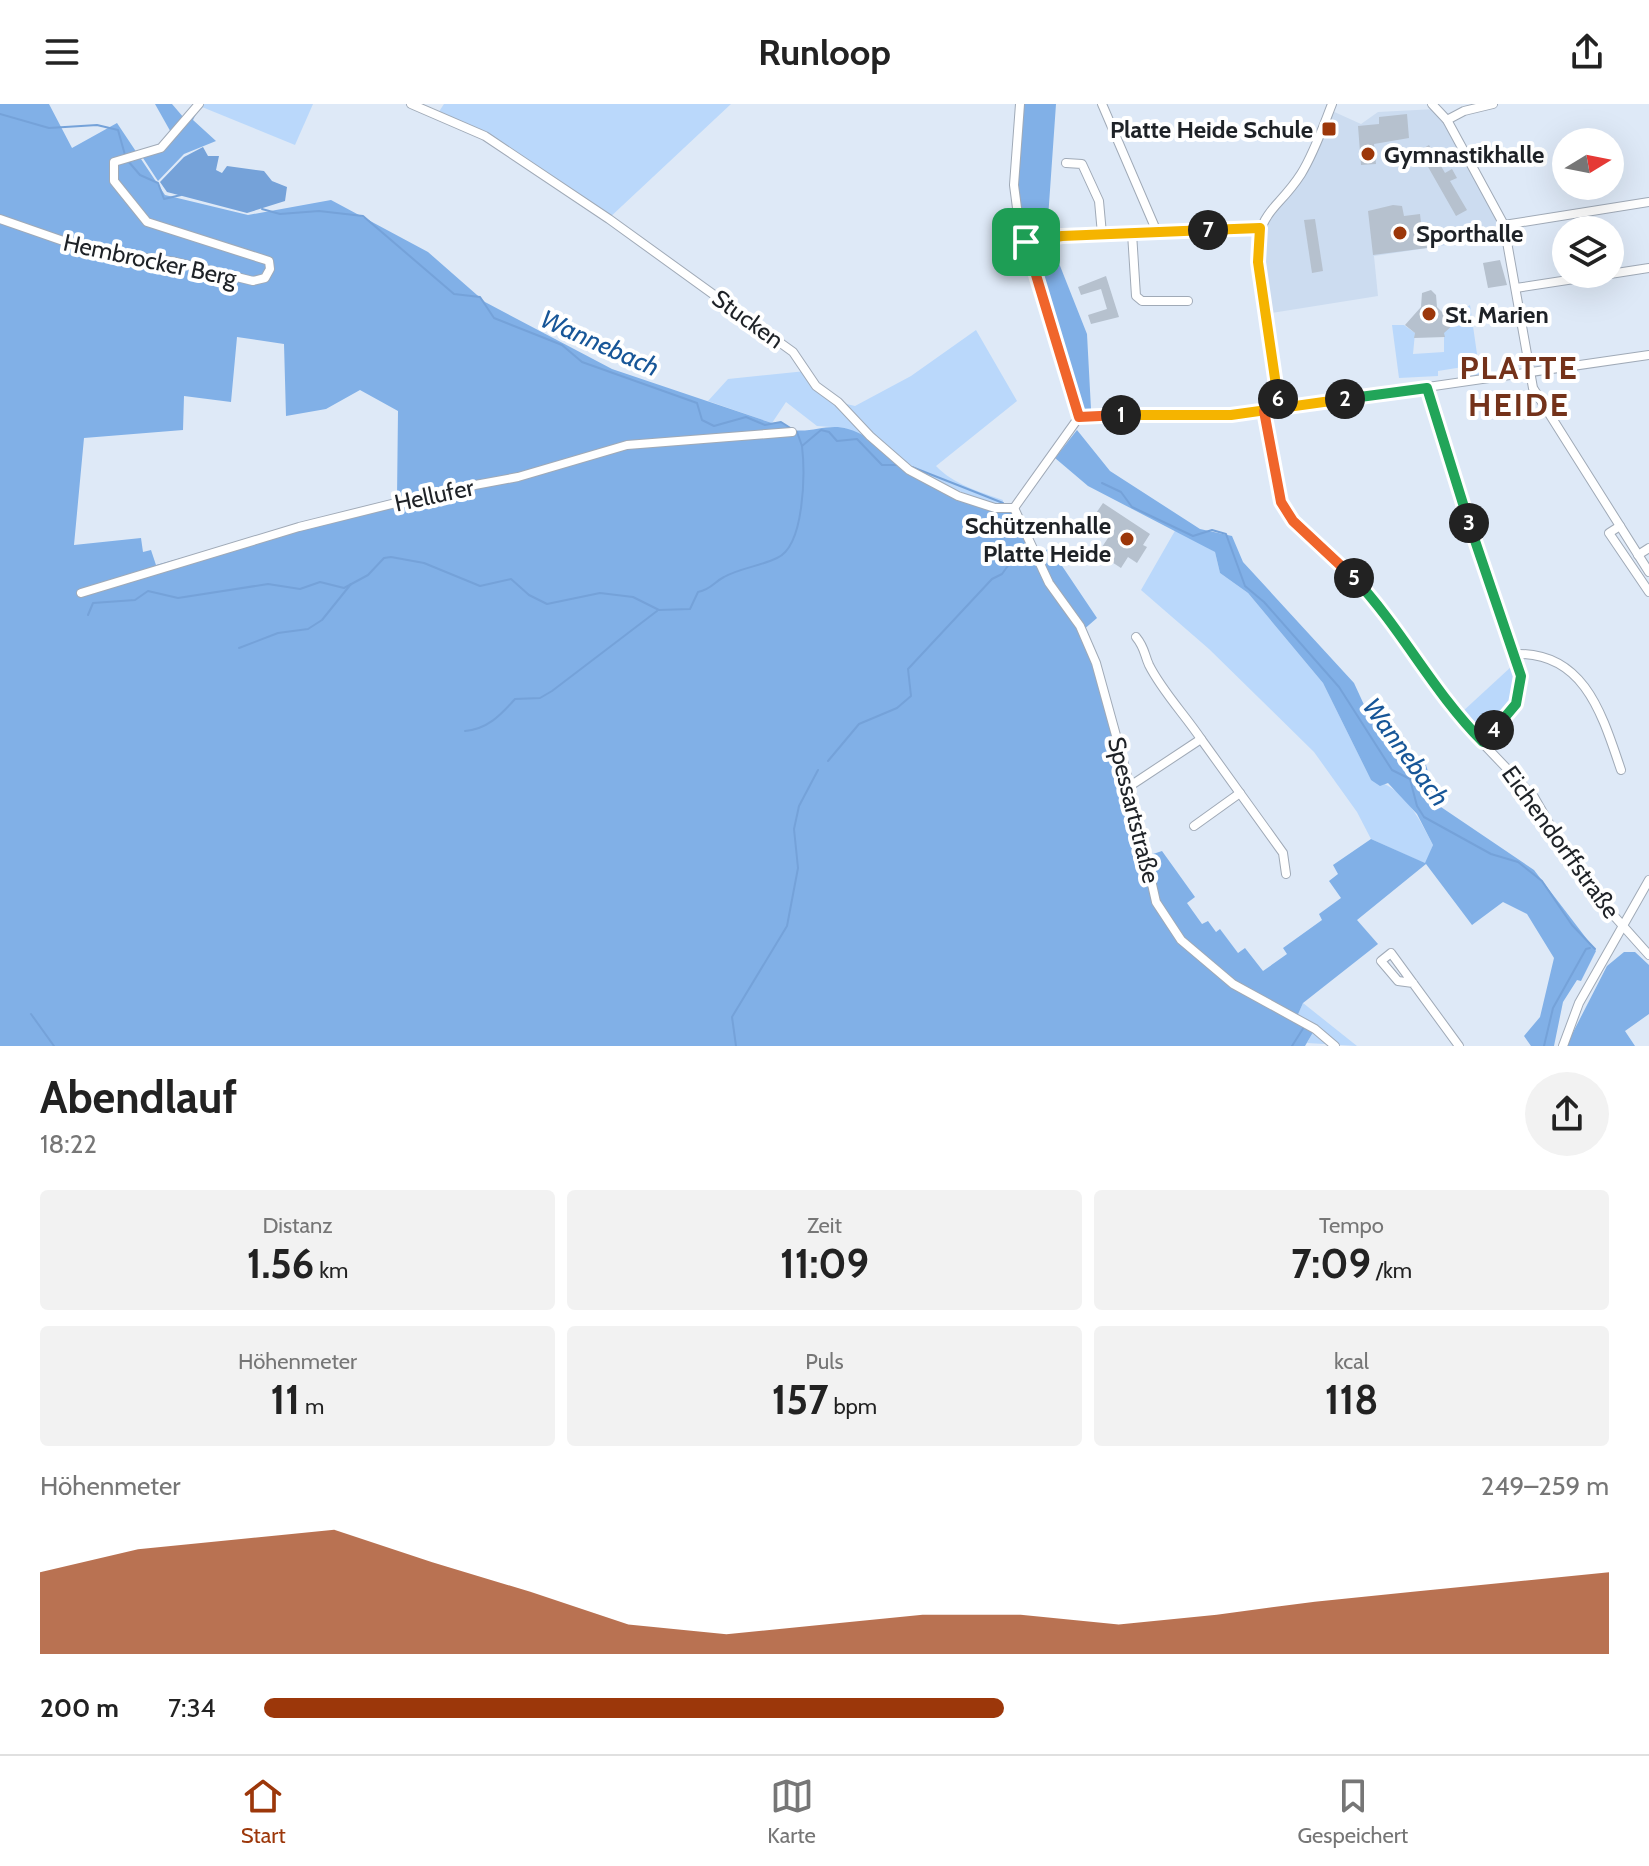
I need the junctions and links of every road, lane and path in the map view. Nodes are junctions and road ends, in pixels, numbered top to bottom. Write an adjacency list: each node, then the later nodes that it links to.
1 (199, 104): 11 (street, Hembrocker Berg)
2 (411, 104): 30 (street, Stucken)
3 (1020, 104): 17 (street)
4 (1102, 104): 14 (street)
5 (1332, 104): 13 (street)
6 (1432, 104): 8 (street)
7 (1493, 104): 8 (street)
8 (1447, 120): 12 (street)
9 (1066, 163): 16 (street)
10 (1649, 202): 12 (street)
11 (0, 219)
12 (1504, 225): 21 (street)
13 (1260, 228): 14 (street); 26 (street)
14 (1157, 232): 15 (street)
15 (1132, 233): 16 (street); 22 (street)
16 (1102, 234): 17 (street)
17 (1026, 242): 28 (street)
18 (1649, 268): 19 (street)
19 (1624, 272)
20 (1552, 283): 21 (street)
21 (1516, 288): 24 (street)
22 (1188, 301)
23 (1649, 355): 24 (street)
24 (1530, 373): 25 (street); 31 (street)
25 (1427, 388): 26 (street); 38 (street)
26 (1280, 409): 27 (street)
27 (1264, 411): 28 (street); 40 (street, Eichendorffstraße)
28 (1079, 417): 30 (street)
29 (792, 432): 36 (street, Hellufer)
30 (1014, 508): 42 (street, Spessartstraße)
31 (1620, 526): 33 (street); 35 (street)
32 (1649, 548): 33 (street)
33 (1638, 555): 34 (street)
34 (1649, 572)
35 (1649, 592)
36 (81, 593)
37 (1136, 637): 39 (street)
38 (1514, 654): 40 (street); 41 (street)
39 (1201, 739): 42 (street); 43 (street)
40 (1483, 742): 47 (street, Eichendorffstraße)
41 (1621, 770)
42 (1130, 786): 50 (street, Spessartstraße)
43 (1240, 793): 44 (street); 45 (street)
44 (1194, 826)
45 (1286, 874)
46 (1649, 880): 47 (street)
47 (1622, 926): 48 (street, Eichendorffstraße); 52 (street)
48 (1649, 955)
49 (1413, 983): 51 (street)
50 (1335, 1046)
51 (1459, 1046)
52 (1563, 1046)

